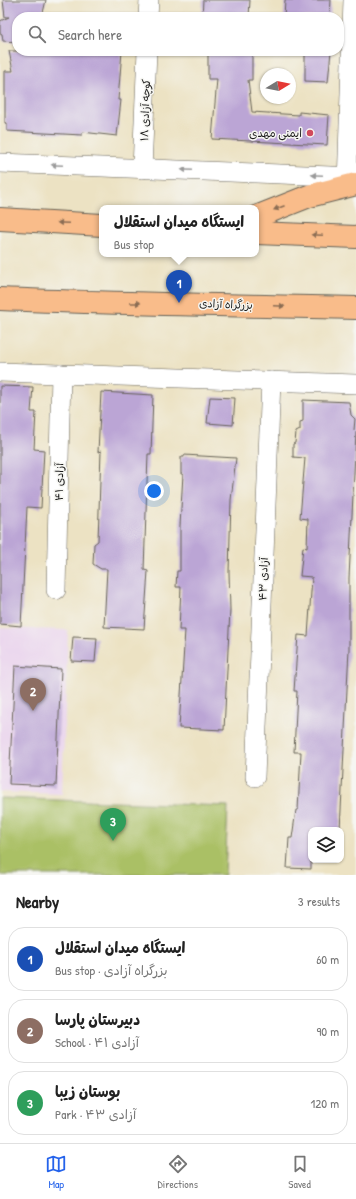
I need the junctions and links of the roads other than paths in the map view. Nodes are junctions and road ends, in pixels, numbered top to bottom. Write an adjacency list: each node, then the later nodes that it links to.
1 (149, 0): 3 (street)
2 (353, 0): 7 (street)
3 (148, 12)
4 (147, 56): 6 (street, کوچه آزادی ۱۸)
5 (0, 163): 6 (street, one-way to 5)
6 (142, 169): 7 (street, one-way to 6)
7 (351, 181): 8 (highway, one-way to 8)
8 (259, 216)
9 (1, 219): 10 (highway, one-way to 9)
10 (99, 225)
11 (259, 233): 12 (highway, one-way to 11)
12 (356, 237)
13 (0, 299): 14 (highway, بزرگراه آزادی)
14 (96, 303): 15 (highway, بزرگراه آزادی, one-way to 15); 16 (highway)
15 (356, 308)
16 (0, 312)
17 (0, 372): 18 (street)
18 (61, 374): 19 (street); 21 (street, ۴۱ آزادی)
19 (271, 381): 20 (street); 22 (street, ۴۳ آزادی)
20 (356, 384)
21 (56, 590)
22 (255, 777)

